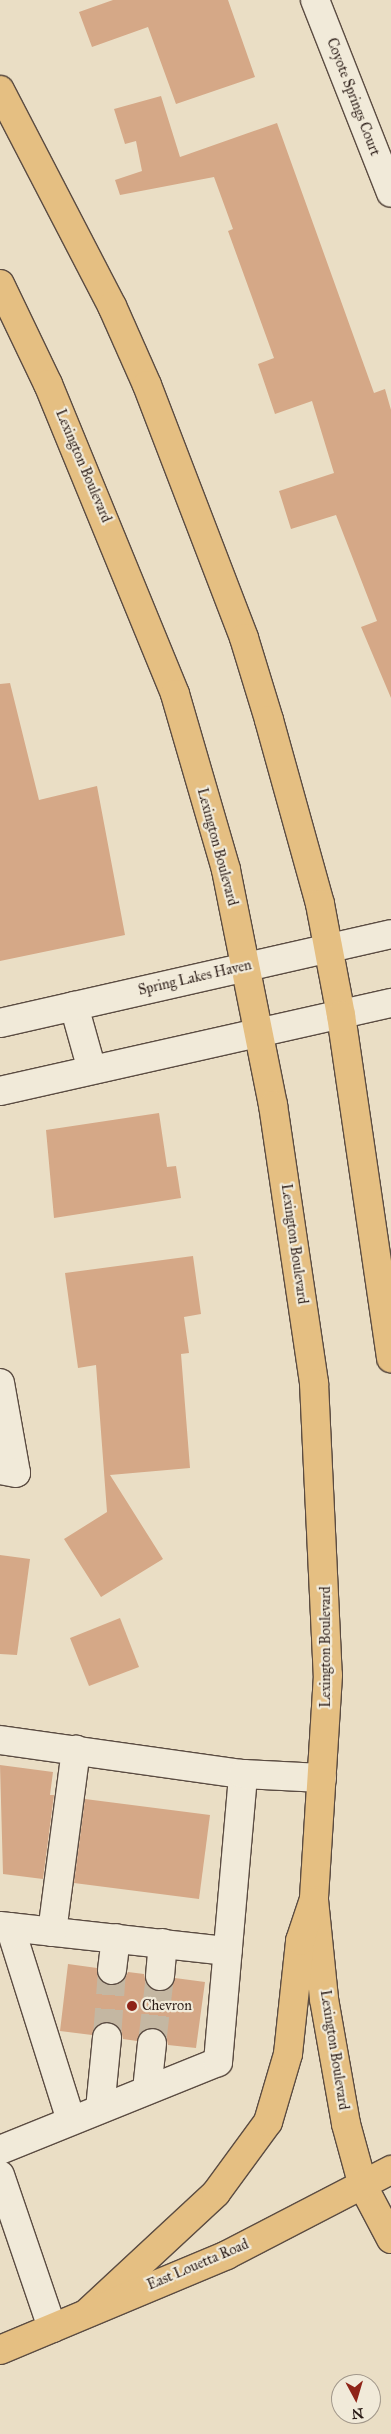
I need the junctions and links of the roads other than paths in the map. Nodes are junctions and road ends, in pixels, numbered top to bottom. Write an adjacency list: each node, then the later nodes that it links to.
1 (315, 0): 3 (street, Coyote Springs Court)
2 (0, 90): 6 (main road)
3 (391, 193)
4 (0, 284): 7 (main road, Lexington Boulevard)
5 (391, 934): 6 (street, Spring Lakes Haven)
6 (328, 948): 7 (street, Spring Lakes Haven); 10 (main road)
7 (245, 967): 9 (street, Spring Lakes Haven); 12 (main road, Lexington Boulevard)
8 (391, 1003): 10 (street)
9 (74, 1006): 11 (street, Spring Lakes Haven); 13 (street)
10 (341, 1015): 12 (street); 15 (main road)
11 (0, 1023)
12 (257, 1032): 13 (street); 22 (main road, Lexington Boulevard)
13 (92, 1070): 14 (street)
14 (0, 1091)
15 (389, 1318): 16 (main road)
16 (391, 1358)
17 (0, 1383): 18 (street)
18 (8, 1472)
19 (0, 1740): 20 (street)
20 (76, 1750): 21 (street); 25 (street)
21 (244, 1774): 22 (street); 28 (street)
22 (322, 1778): 23 (main road, Lexington Boulevard)
23 (314, 1900): 39 (main road, Lexington Boulevard); 41 (main road)
24 (5, 1927): 25 (street); 35 (street)
25 (52, 1932): 26 (street)
26 (116, 1938): 27 (street); 29 (street)
27 (164, 1943): 28 (street); 30 (street)
28 (228, 1951): 33 (street)
29 (112, 1970)
30 (160, 1976)
31 (107, 2037): 34 (street)
32 (152, 2043): 33 (street)
33 (147, 2090): 34 (street)
34 (100, 2109): 35 (street)
35 (71, 2121): 36 (street)
36 (0, 2150)
37 (391, 2170): 39 (main road, East Louetta Road)
38 (0, 2175): 42 (street)
39 (363, 2186): 40 (main road, Lexington Boulevard); 41 (main road, East Louetta Road)
40 (391, 2239)
41 (87, 2313): 42 (main road, East Louetta Road)
42 (52, 2328): 43 (main road, East Louetta Road)
43 (0, 2350)

